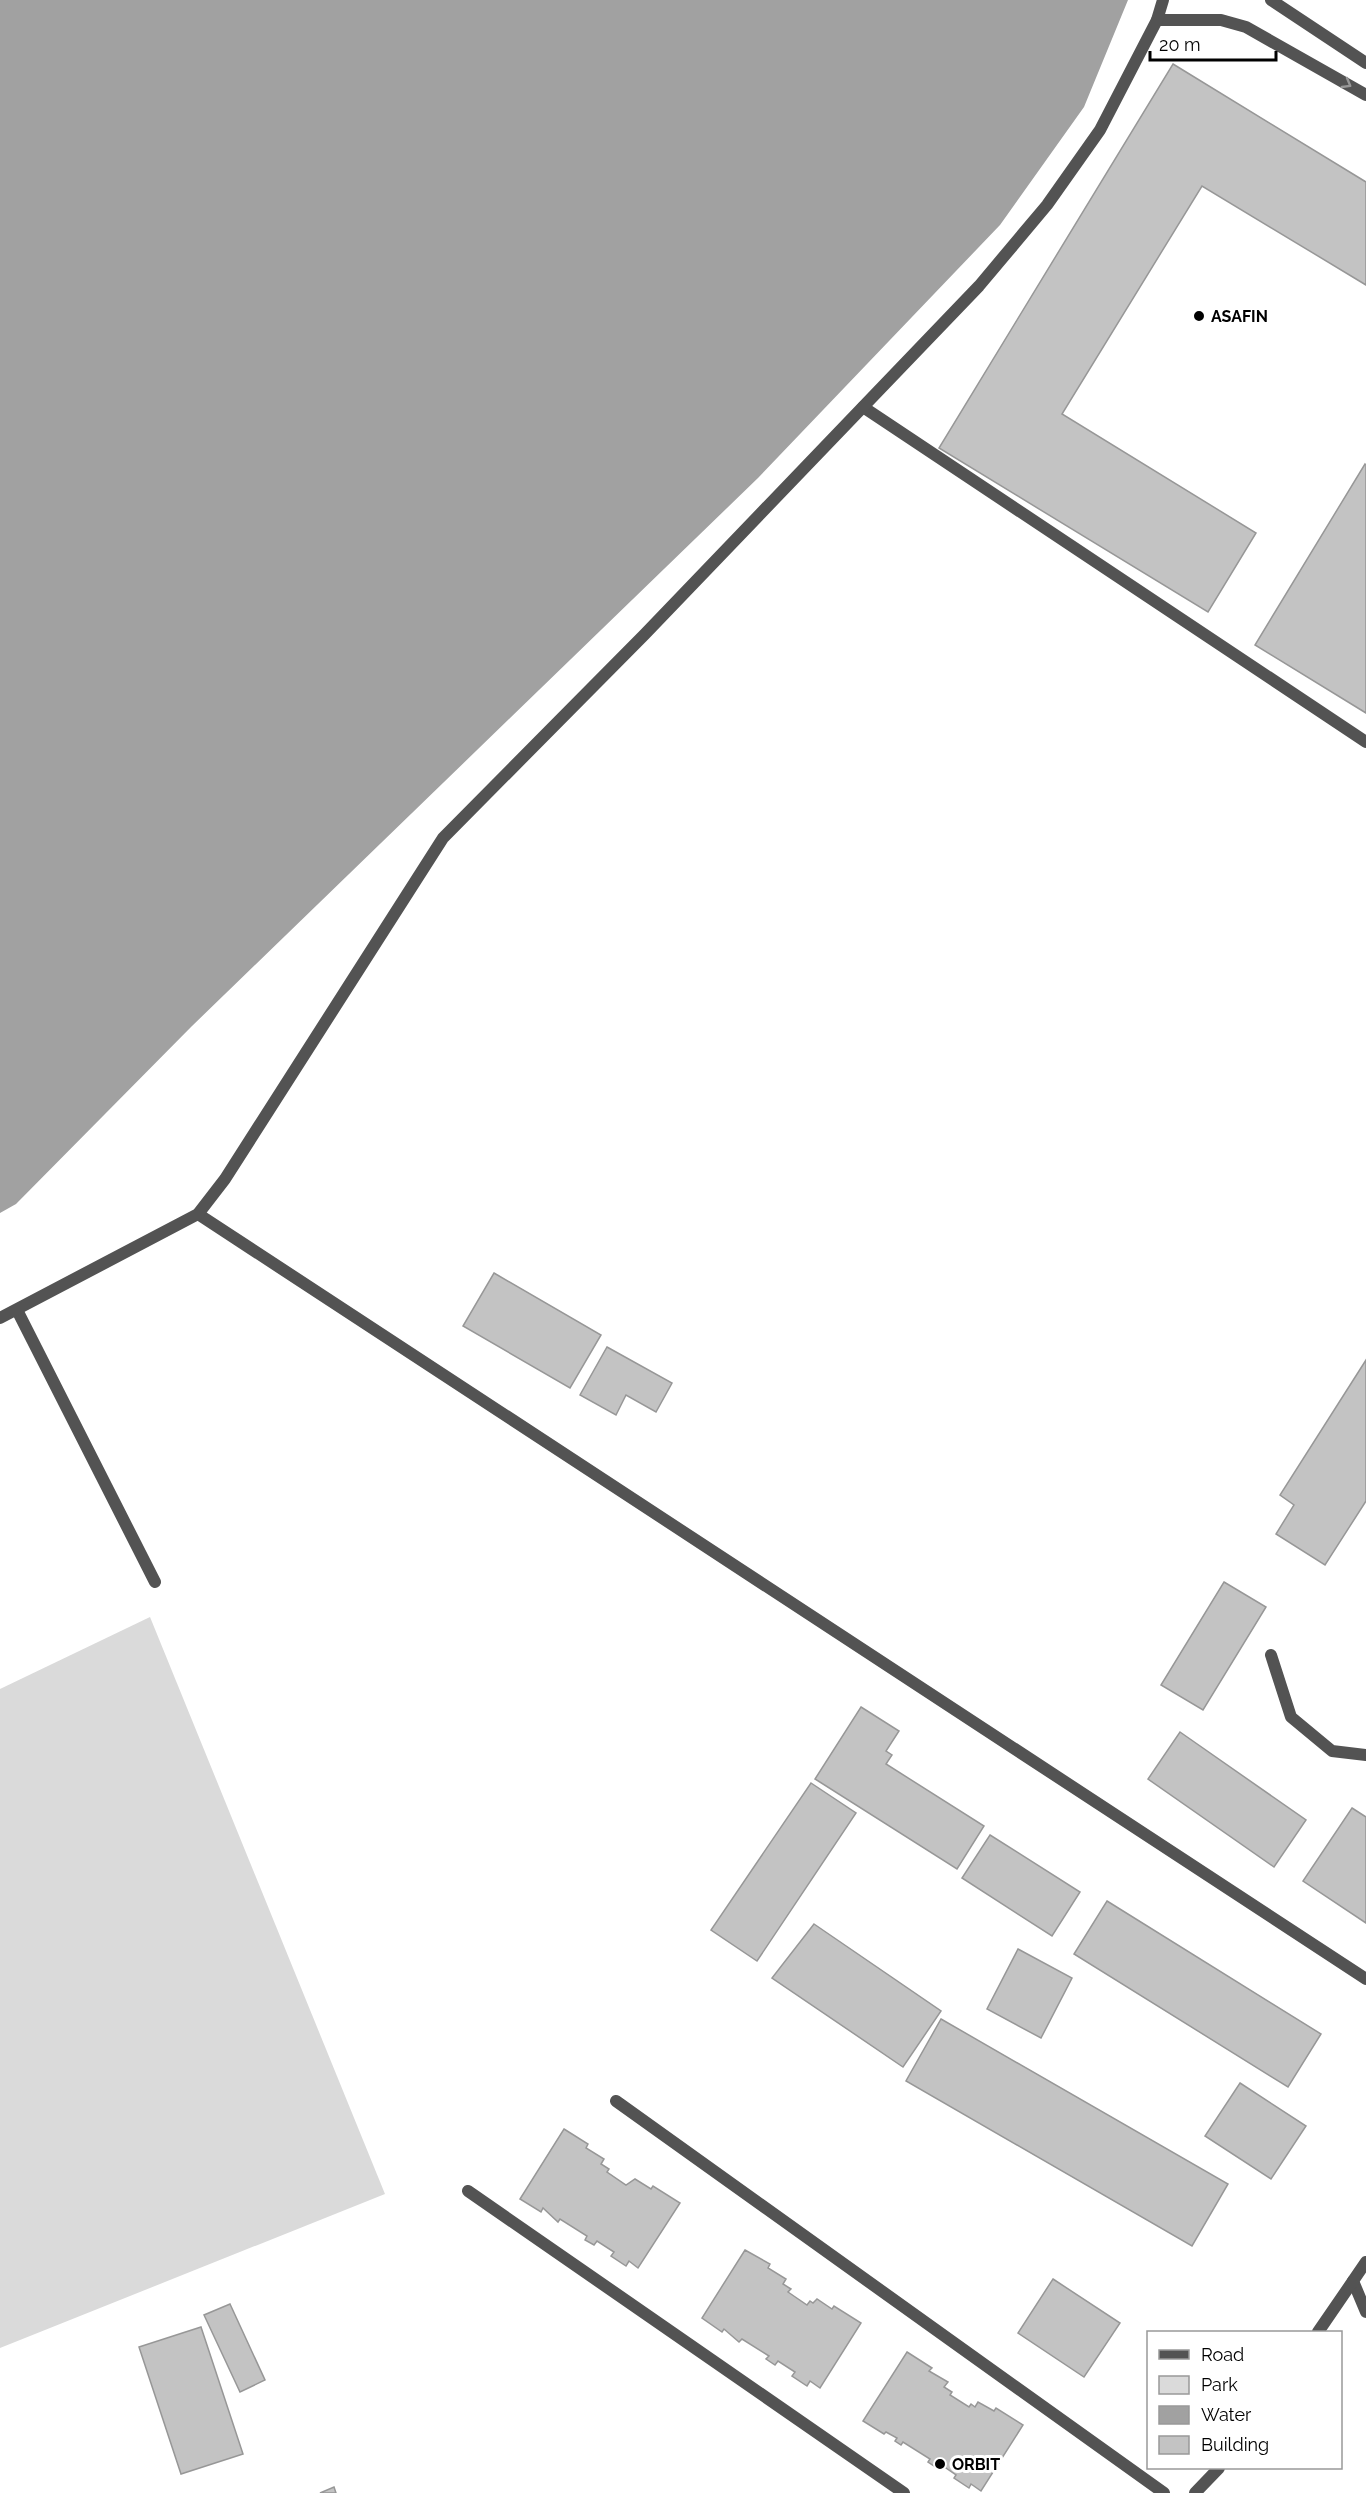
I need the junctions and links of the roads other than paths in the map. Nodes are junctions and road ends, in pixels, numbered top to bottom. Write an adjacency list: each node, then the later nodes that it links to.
1 (1163, 0): 3 (street)
2 (1271, 0): 4 (street)
3 (1157, 20): 5 (street, one-way to 5); 6 (street)
4 (1366, 63)
5 (1366, 95)
6 (863, 407): 7 (street); 8 (street)
7 (1366, 742)
8 (198, 1214): 9 (street); 14 (street)
9 (16, 1310): 10 (street); 11 (street)
10 (0, 1318)
11 (155, 1582)
12 (1271, 1655): 13 (street)
13 (1366, 1755)
14 (1366, 1978)
15 (616, 2101): 23 (street)
16 (468, 2192): 22 (street)
17 (1366, 2262): 18 (street)
18 (1353, 2281): 19 (street); 20 (street)
19 (1366, 2312)
20 (1319, 2331)
21 (1218, 2469): 24 (street)
22 (904, 2493)
23 (1164, 2493)
24 (1195, 2493)

